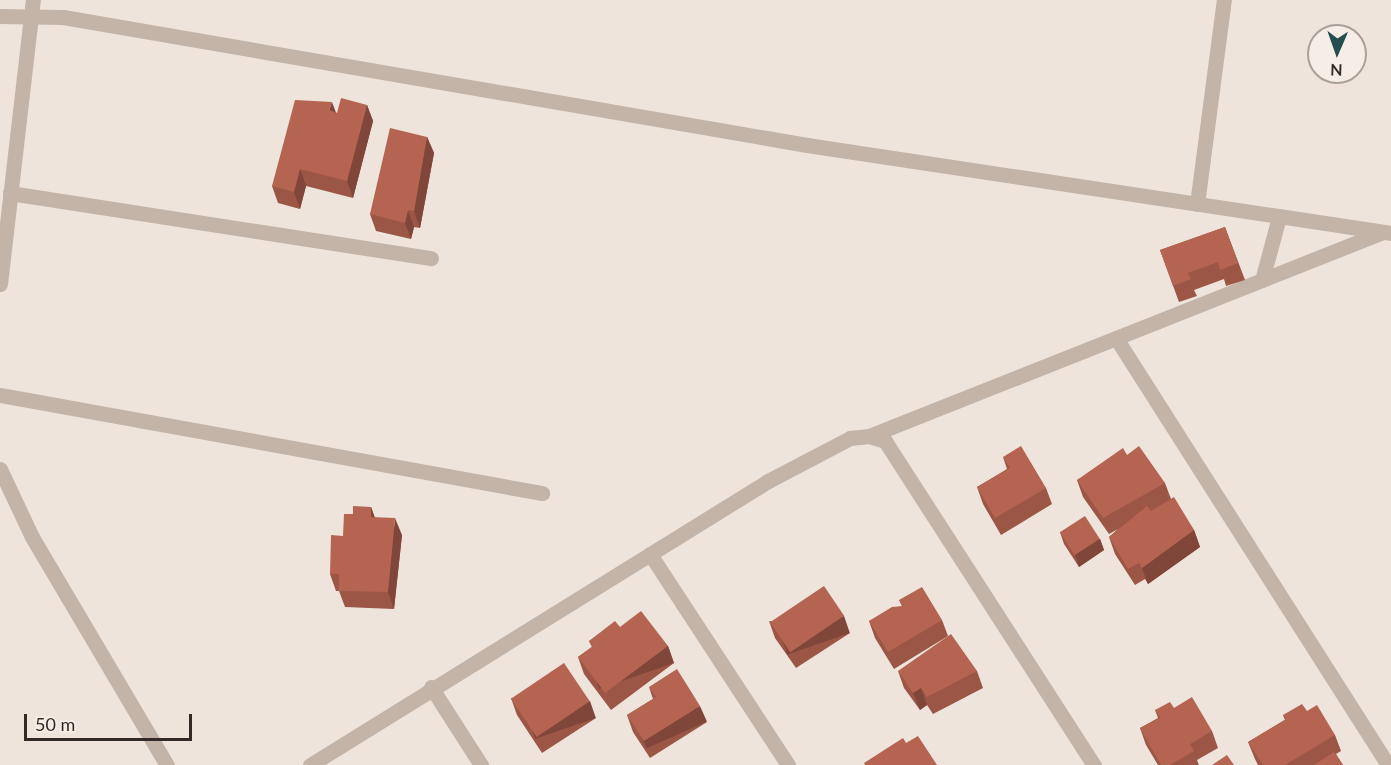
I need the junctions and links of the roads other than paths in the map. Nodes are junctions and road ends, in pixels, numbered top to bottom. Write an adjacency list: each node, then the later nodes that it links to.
1 (1224, 0): 5 (street)
2 (32, 7): 3 (street); 4 (street); 5 (street)
3 (0, 16)
4 (10, 193): 8 (street); 10 (street)
5 (1197, 204): 6 (street)
6 (1279, 217): 7 (street); 9 (street)
7 (1387, 233): 9 (street)
8 (431, 258)
9 (1262, 280): 11 (street)
10 (0, 284)
11 (1116, 338): 13 (street); 23 (street)
12 (0, 395): 15 (street)
13 (869, 436): 16 (street); 22 (street)
14 (0, 469): 18 (street)
15 (542, 493)
16 (650, 554): 17 (street); 21 (street)
17 (431, 687): 19 (street); 20 (street)
18 (167, 765)
19 (310, 765)
20 (481, 765)
21 (788, 765)
22 (1094, 765)
23 (1388, 765)

